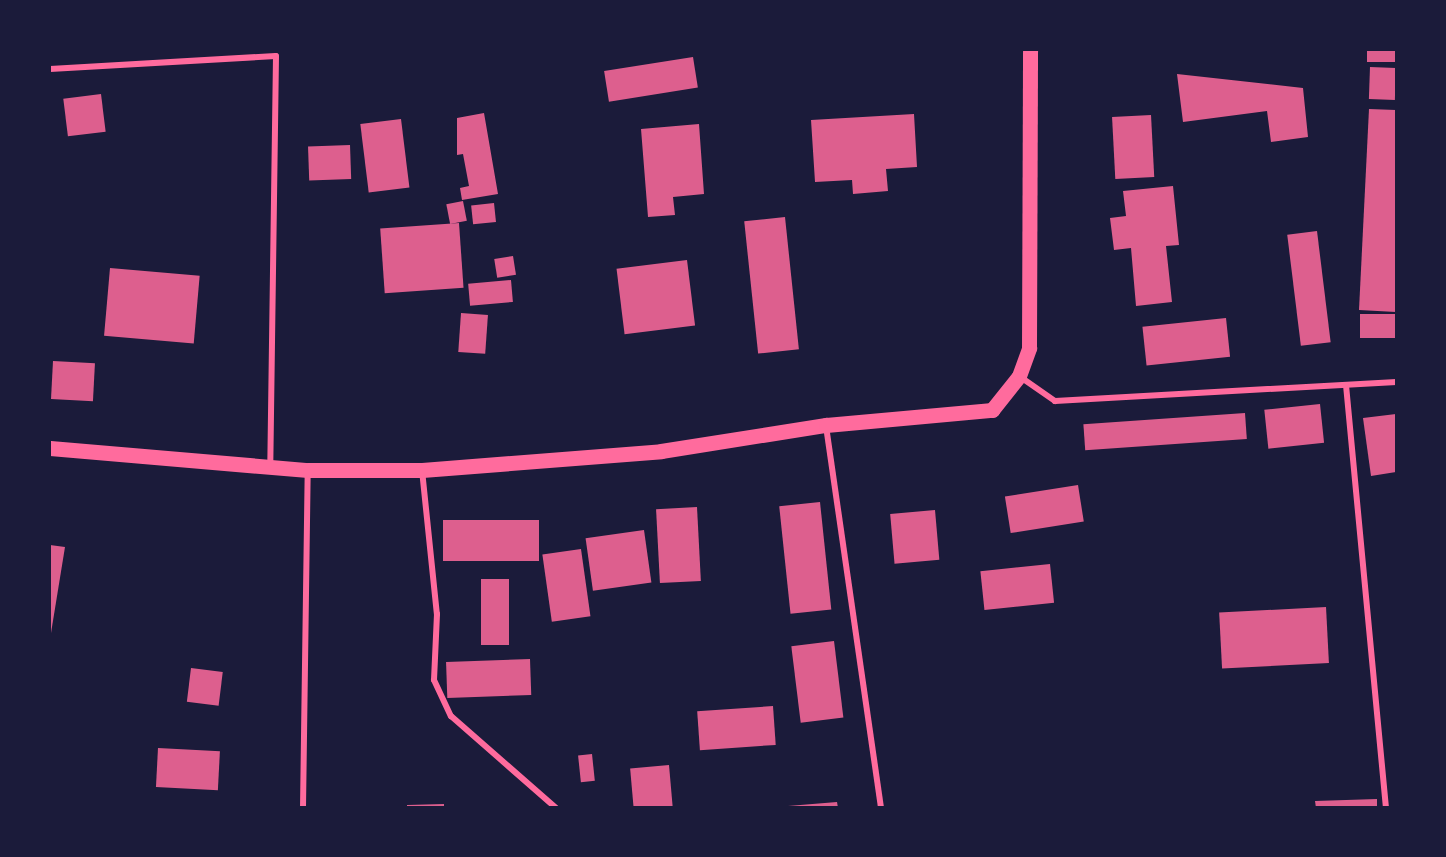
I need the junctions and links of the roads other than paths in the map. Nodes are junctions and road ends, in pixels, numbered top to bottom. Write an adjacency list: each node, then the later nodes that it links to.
1 (1030, 50): 3 (main road)
2 (50, 69): 8 (street)
3 (1019, 375): 5 (street); 6 (main road)
4 (1396, 382): 5 (street)
5 (1346, 385): 14 (street)
6 (826, 425): 10 (main road); 13 (street)
7 (50, 448): 8 (main road)
8 (270, 468): 9 (main road)
9 (308, 470): 10 (main road); 11 (street)
10 (422, 470): 12 (street)
11 (303, 807)
12 (556, 807)
13 (881, 807)
14 (1386, 807)

